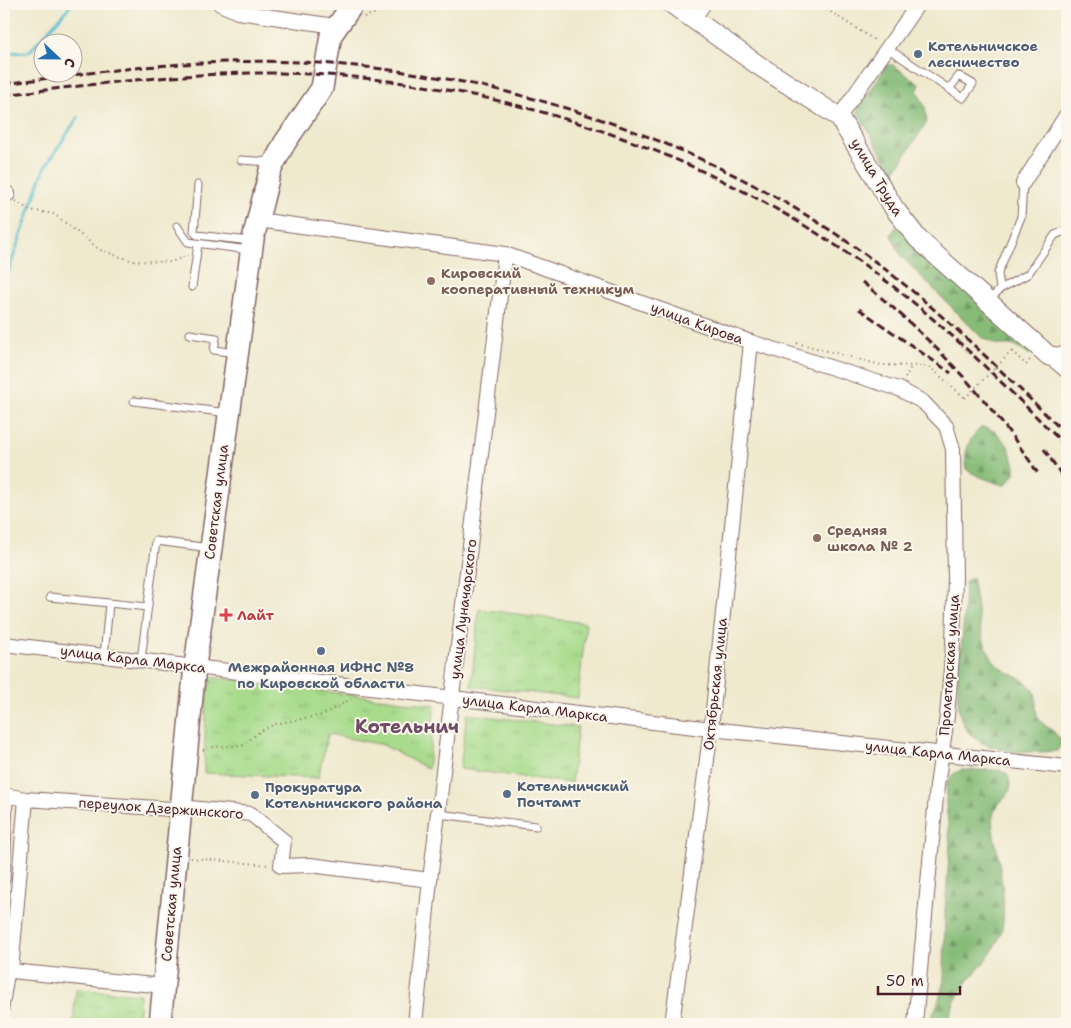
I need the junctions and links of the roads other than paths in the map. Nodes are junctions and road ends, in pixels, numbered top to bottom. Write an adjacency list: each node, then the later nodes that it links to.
1 (220, 4): 7 (street)
2 (353, 4): 7 (main road, Советская улица)
3 (672, 4): 6 (street, улица Труда)
4 (704, 4): 6 (street)
5 (918, 4): 8 (street)
6 (692, 20): 11 (street, улица Труда)
7 (335, 26): 13 (main road, Советская улица)
8 (887, 48): 9 (lane); 11 (street)
9 (949, 89)
10 (1067, 114): 14 (street)
11 (839, 117): 23 (street, улица Труда)
12 (241, 160): 13 (lane)
13 (274, 162): 16 (main road, Советская улица)
14 (1023, 183): 23 (lane)
15 (198, 185): 19 (lane)
16 (258, 220): 19 (main road, Советская улица); 21 (street, улица Кирова)
17 (177, 226): 20 (lane)
18 (1067, 230): 23 (lane)
19 (252, 246): 20 (lane); 26 (main road, Советская улица)
20 (198, 248): 22 (lane)
21 (506, 254): 25 (street, улица Кирова); 40 (street, улица Луначарского)
22 (192, 287)
23 (995, 295): 27 (street, улица Труда)
24 (190, 334): 26 (lane)
25 (750, 342): 31 (street, улица Кирова); 41 (street, Октябрьская улица)
26 (237, 353): 30 (main road, Советская улица)
27 (1051, 359): 28 (street, улица Труда)
28 (1067, 372)
29 (134, 401): 30 (lane)
30 (228, 413): 32 (main road, Советская улица)
31 (946, 426): 42 (street, Пролетарская улица)
32 (210, 548): 35 (lane); 39 (main road, Советская улица)
33 (50, 598): 34 (lane)
34 (109, 604): 35 (lane); 37 (lane)
35 (148, 607): 38 (lane)
36 (4, 644): 37 (street, улица Карла Маркса)
37 (104, 656): 38 (street, улица Карла Маркса)
38 (141, 660): 39 (street, улица Карла Маркса)
39 (195, 666): 40 (street, улица Карла Маркса); 46 (main road, Советская улица)
40 (452, 698): 41 (street, улица Карла Маркса); 47 (street, улица Луначарского)
41 (711, 729): 42 (street, улица Карла Маркса); 56 (street, Октябрьская улица)
42 (942, 754): 43 (street, улица Карла Маркса); 57 (street, Пролетарская улица)
43 (1067, 766)
44 (7, 796): 45 (street, переулок Дзержинского); 50 (lane)
45 (26, 799): 46 (street, переулок Дзержинского); 51 (street)
46 (180, 807): 49 (street, переулок Дзержинского); 52 (main road, Советская улица)
47 (439, 814): 48 (lane); 49 (street, улица Луначарского)
48 (536, 826)
49 (430, 880): 55 (street, улица Луначарского)
50 (4, 884)
51 (9, 962): 52 (street); 53 (lane)
52 (164, 986): 54 (main road, Советская улица)
53 (4, 1014)
54 (160, 1024)
55 (415, 1024)
56 (672, 1024)
57 (915, 1024)

